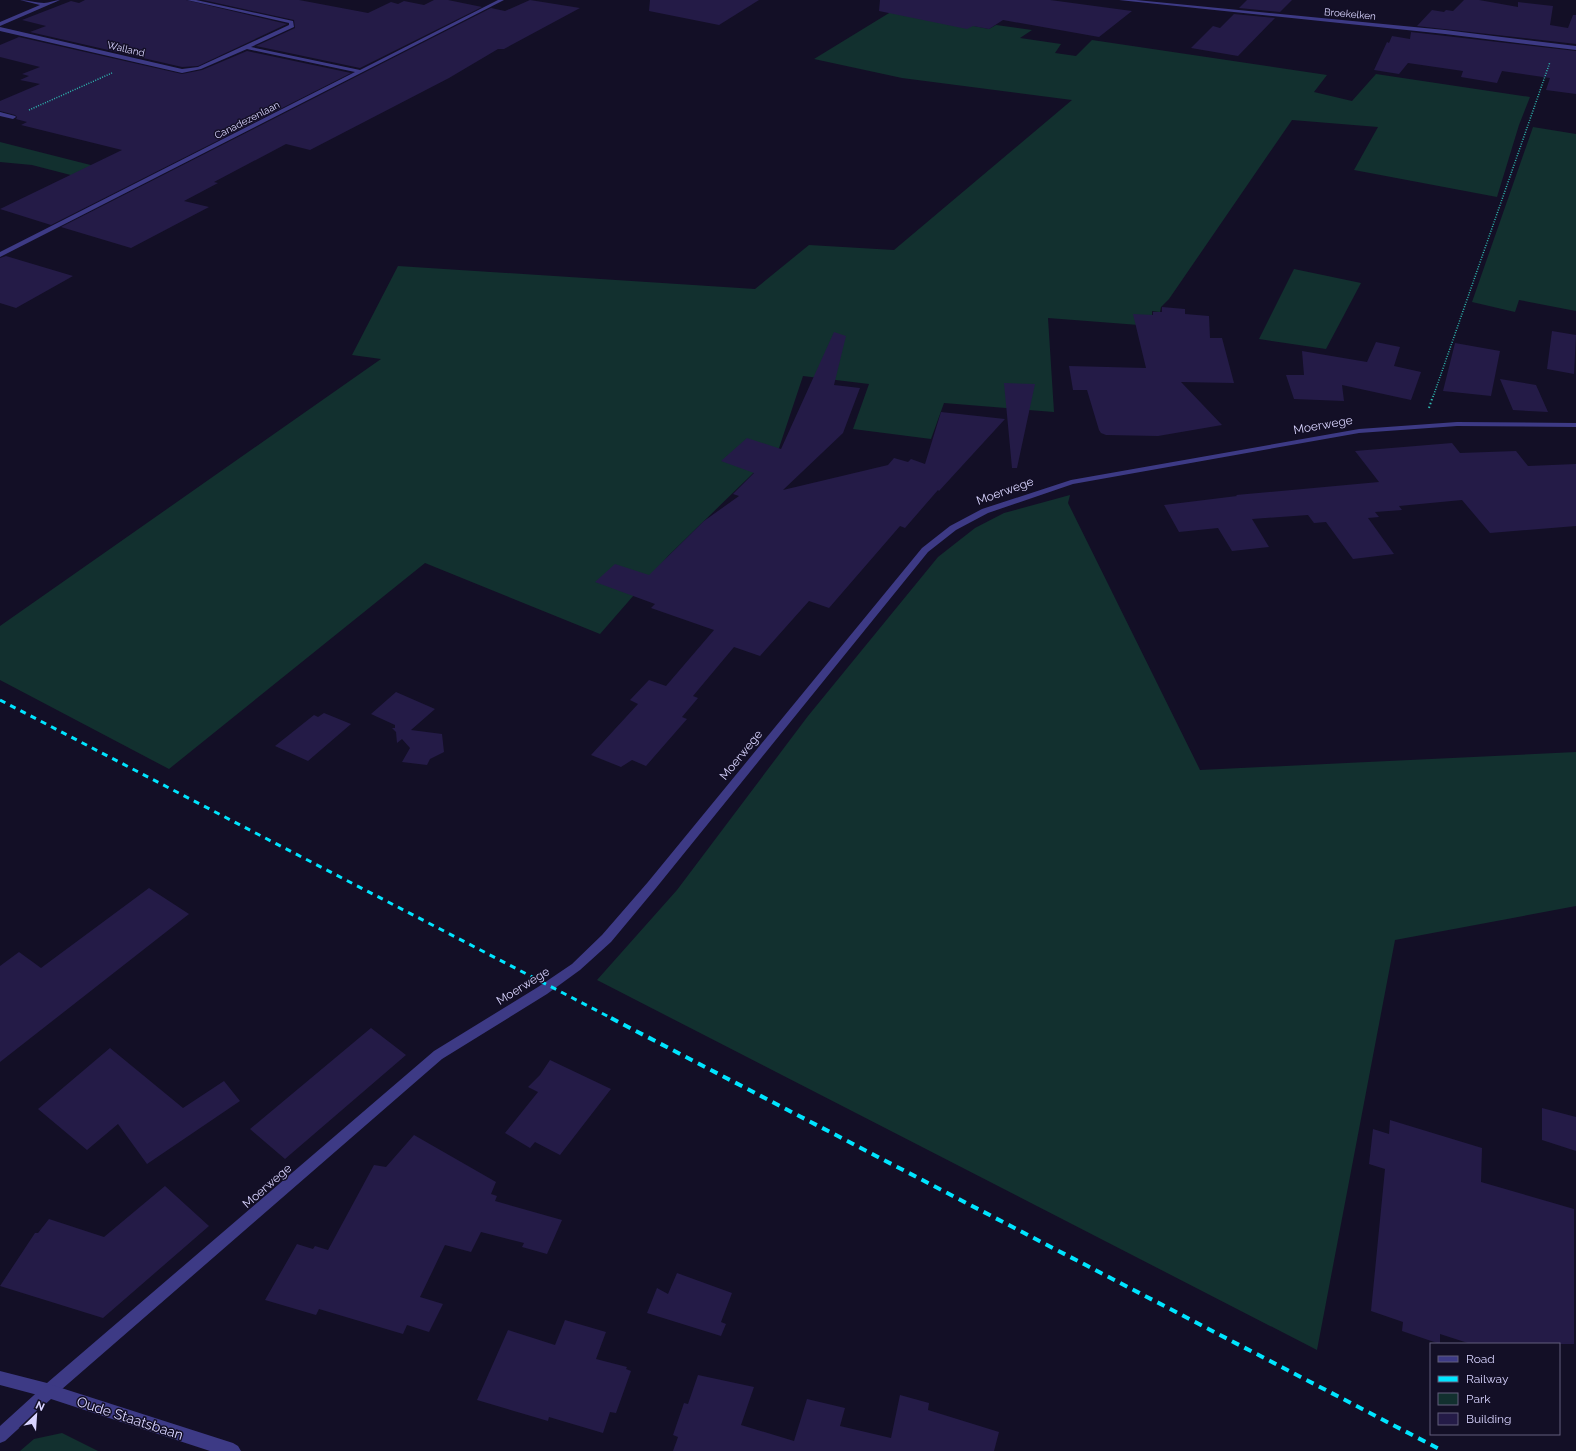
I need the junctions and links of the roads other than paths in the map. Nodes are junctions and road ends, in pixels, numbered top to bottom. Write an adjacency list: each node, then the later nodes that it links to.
1 (22, 0): 6 (street)
2 (58, 0): 6 (street)
3 (189, 0): 9 (street, Walland)
4 (502, 0): 11 (street, Canadezenlaan)
5 (1121, 0): 10 (street, Broekelken)
6 (45, 5): 7 (street)
7 (0, 24)
8 (0, 29): 9 (street, Walland)
9 (246, 47): 11 (street)
10 (1576, 48)
11 (361, 72): 14 (street, Canadezenlaan)
12 (0, 114): 13 (street)
13 (13, 117)
14 (0, 255)
15 (1576, 425): 17 (street, Moerwege)
16 (0, 1378): 17 (street, Oude Staatsbaan)
17 (49, 1391): 18 (street); 19 (street, Oude Staatsbaan)
18 (0, 1436)
19 (233, 1451)

